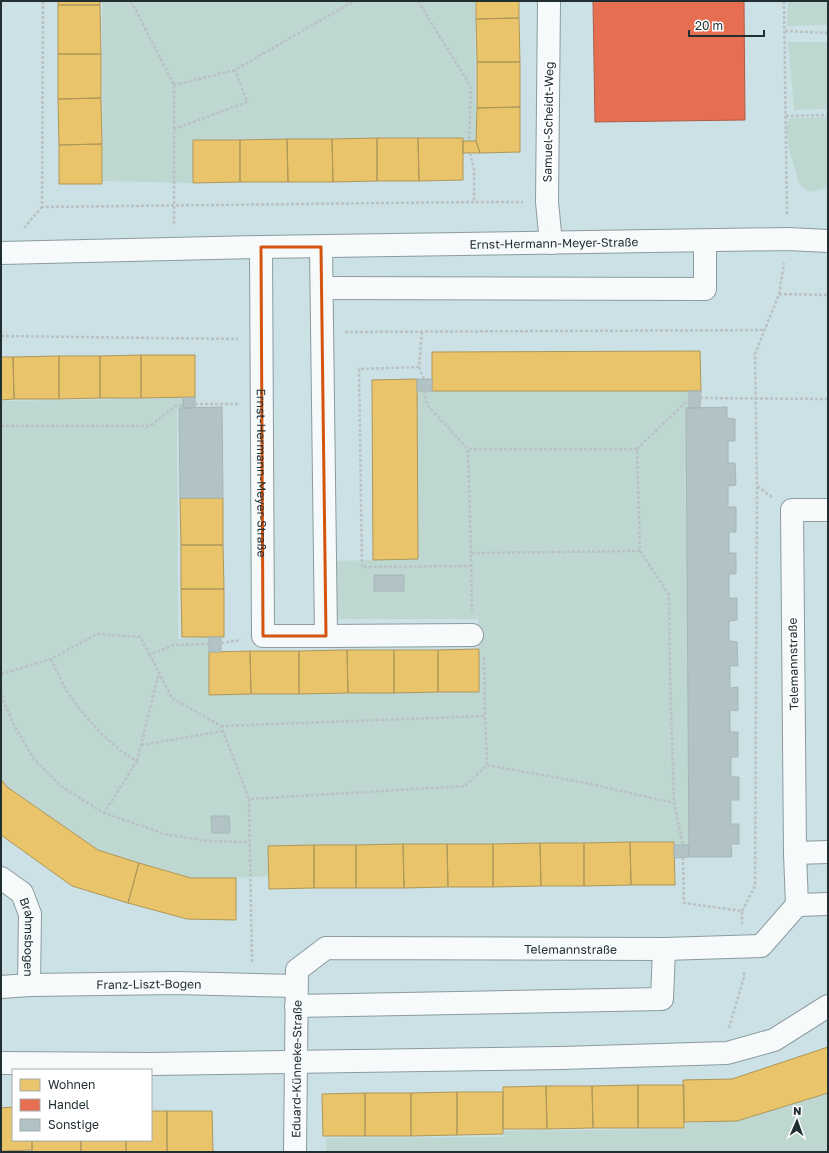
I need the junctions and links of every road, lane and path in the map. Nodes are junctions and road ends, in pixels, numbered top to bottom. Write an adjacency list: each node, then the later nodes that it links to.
1 (43, 1): 18 (path)
2 (131, 1): 10 (path)
3 (354, 1): 9 (path)
4 (418, 1): 14 (path)
5 (549, 1): 17 (street, Samuel-Scheidt-Weg)
6 (784, 1): 7 (path)
7 (784, 31): 8 (path); 12 (path)
8 (828, 32)
9 (235, 70): 10 (path); 13 (path)
10 (174, 85): 13 (path)
11 (828, 115): 12 (path)
12 (786, 116): 20 (path)
13 (174, 129): 18 (path)
14 (469, 141)
15 (470, 153): 16 (path)
16 (474, 202): 17 (path); 18 (path)
17 (547, 202): 23 (street, Samuel-Scheidt-Weg)
18 (174, 206): 26 (path)
19 (828, 224): 20 (street, Ernst-Hermann-Meyer-Straße)
20 (788, 239): 21 (street, Ernst-Hermann-Meyer-Straße); 22 (street, Ernst-Hermann-Meyer-Straße); 29 (path)
21 (705, 241): 23 (street, Ernst-Hermann-Meyer-Straße); 28 (street)
22 (828, 241)
23 (551, 243): 25 (street, Ernst-Hermann-Meyer-Straße)
24 (260, 247): 25 (street, Ernst-Hermann-Meyer-Straße); 26 (street, Ernst-Hermann-Meyer-Straße); 35 (street, Ernst-Hermann-Meyer-Straße)
25 (321, 247): 28 (street)
26 (174, 249): 27 (street, Ernst-Hermann-Meyer-Straße)
27 (1, 253)
28 (322, 288): 32 (street)
29 (779, 294): 30 (path); 31 (path)
30 (828, 295)
31 (764, 330): 33 (path); 41 (path)
32 (322, 332): 33 (path); 56 (street)
33 (422, 332): 36 (path)
34 (1, 336): 35 (path)
35 (261, 339): 43 (street, Ernst-Hermann-Meyer-Straße)
36 (419, 367): 37 (path); 54 (path)
37 (424, 379)
38 (424, 391): 47 (path)
39 (700, 398): 41 (path)
40 (689, 399): 48 (path)
41 (756, 399): 42 (path); 49 (path)
42 (828, 399)
43 (262, 403): 44 (path); 56 (street, Ernst-Hermann-Meyer-Straße)
44 (195, 404)
45 (183, 405): 46 (path)
46 (1, 426)
47 (468, 449): 48 (path); 53 (path)
48 (637, 449): 52 (path)
49 (757, 486): 50 (path); 80 (path)
50 (792, 510): 51 (street); 75 (street, Telemannstraße)
51 (828, 510)
52 (640, 551): 53 (path); 70 (path)
53 (471, 553): 54 (path)
54 (471, 566): 55 (path)
55 (472, 635): 56 (street, Ernst-Hermann-Meyer-Straße); 63 (path)
56 (326, 636)
57 (208, 644): 58 (path)
58 (150, 655): 59 (path); 60 (path)
59 (51, 659): 61 (path); 67 (path)
60 (159, 672): 64 (path); 66 (path)
61 (1, 674)
62 (1, 690): 71 (path)
63 (484, 716): 64 (path); 68 (path)
64 (221, 726): 65 (path)
65 (223, 731): 66 (path); 69 (path)
66 (141, 745): 67 (path)
67 (137, 761): 71 (path)
68 (487, 765): 69 (path); 70 (path)
69 (249, 799): 72 (path)
70 (674, 803): 73 (path)
71 (104, 813): 72 (path)
72 (250, 842): 84 (path)
73 (683, 845)
74 (828, 852): 75 (street)
75 (795, 854): 79 (street, Telemannstraße)
76 (683, 858): 80 (path)
77 (1, 878): 83 (street, Brahmsbogen)
78 (828, 904): 79 (street)
79 (797, 906): 81 (street, Telemannstraße)
80 (742, 911): 81 (path)
81 (743, 947): 82 (street, Telemannstraße); 88 (path)
82 (664, 949): 86 (street, Telemannstraße); 86 (street, Franz-Liszt-Bogen)
83 (29, 984): 84 (street, Franz-Liszt-Bogen); 85 (street, Franz-Liszt-Bogen)
84 (252, 984): 86 (street, Franz-Liszt-Bogen)
85 (1, 988)
86 (296, 996): 89 (street, Eduard-Künneke-Straße)
87 (828, 1006): 88 (street)
88 (717, 1053): 89 (street)
89 (296, 1062): 90 (street); 91 (street, Eduard-Künneke-Straße)
90 (1, 1063)
91 (295, 1152)

